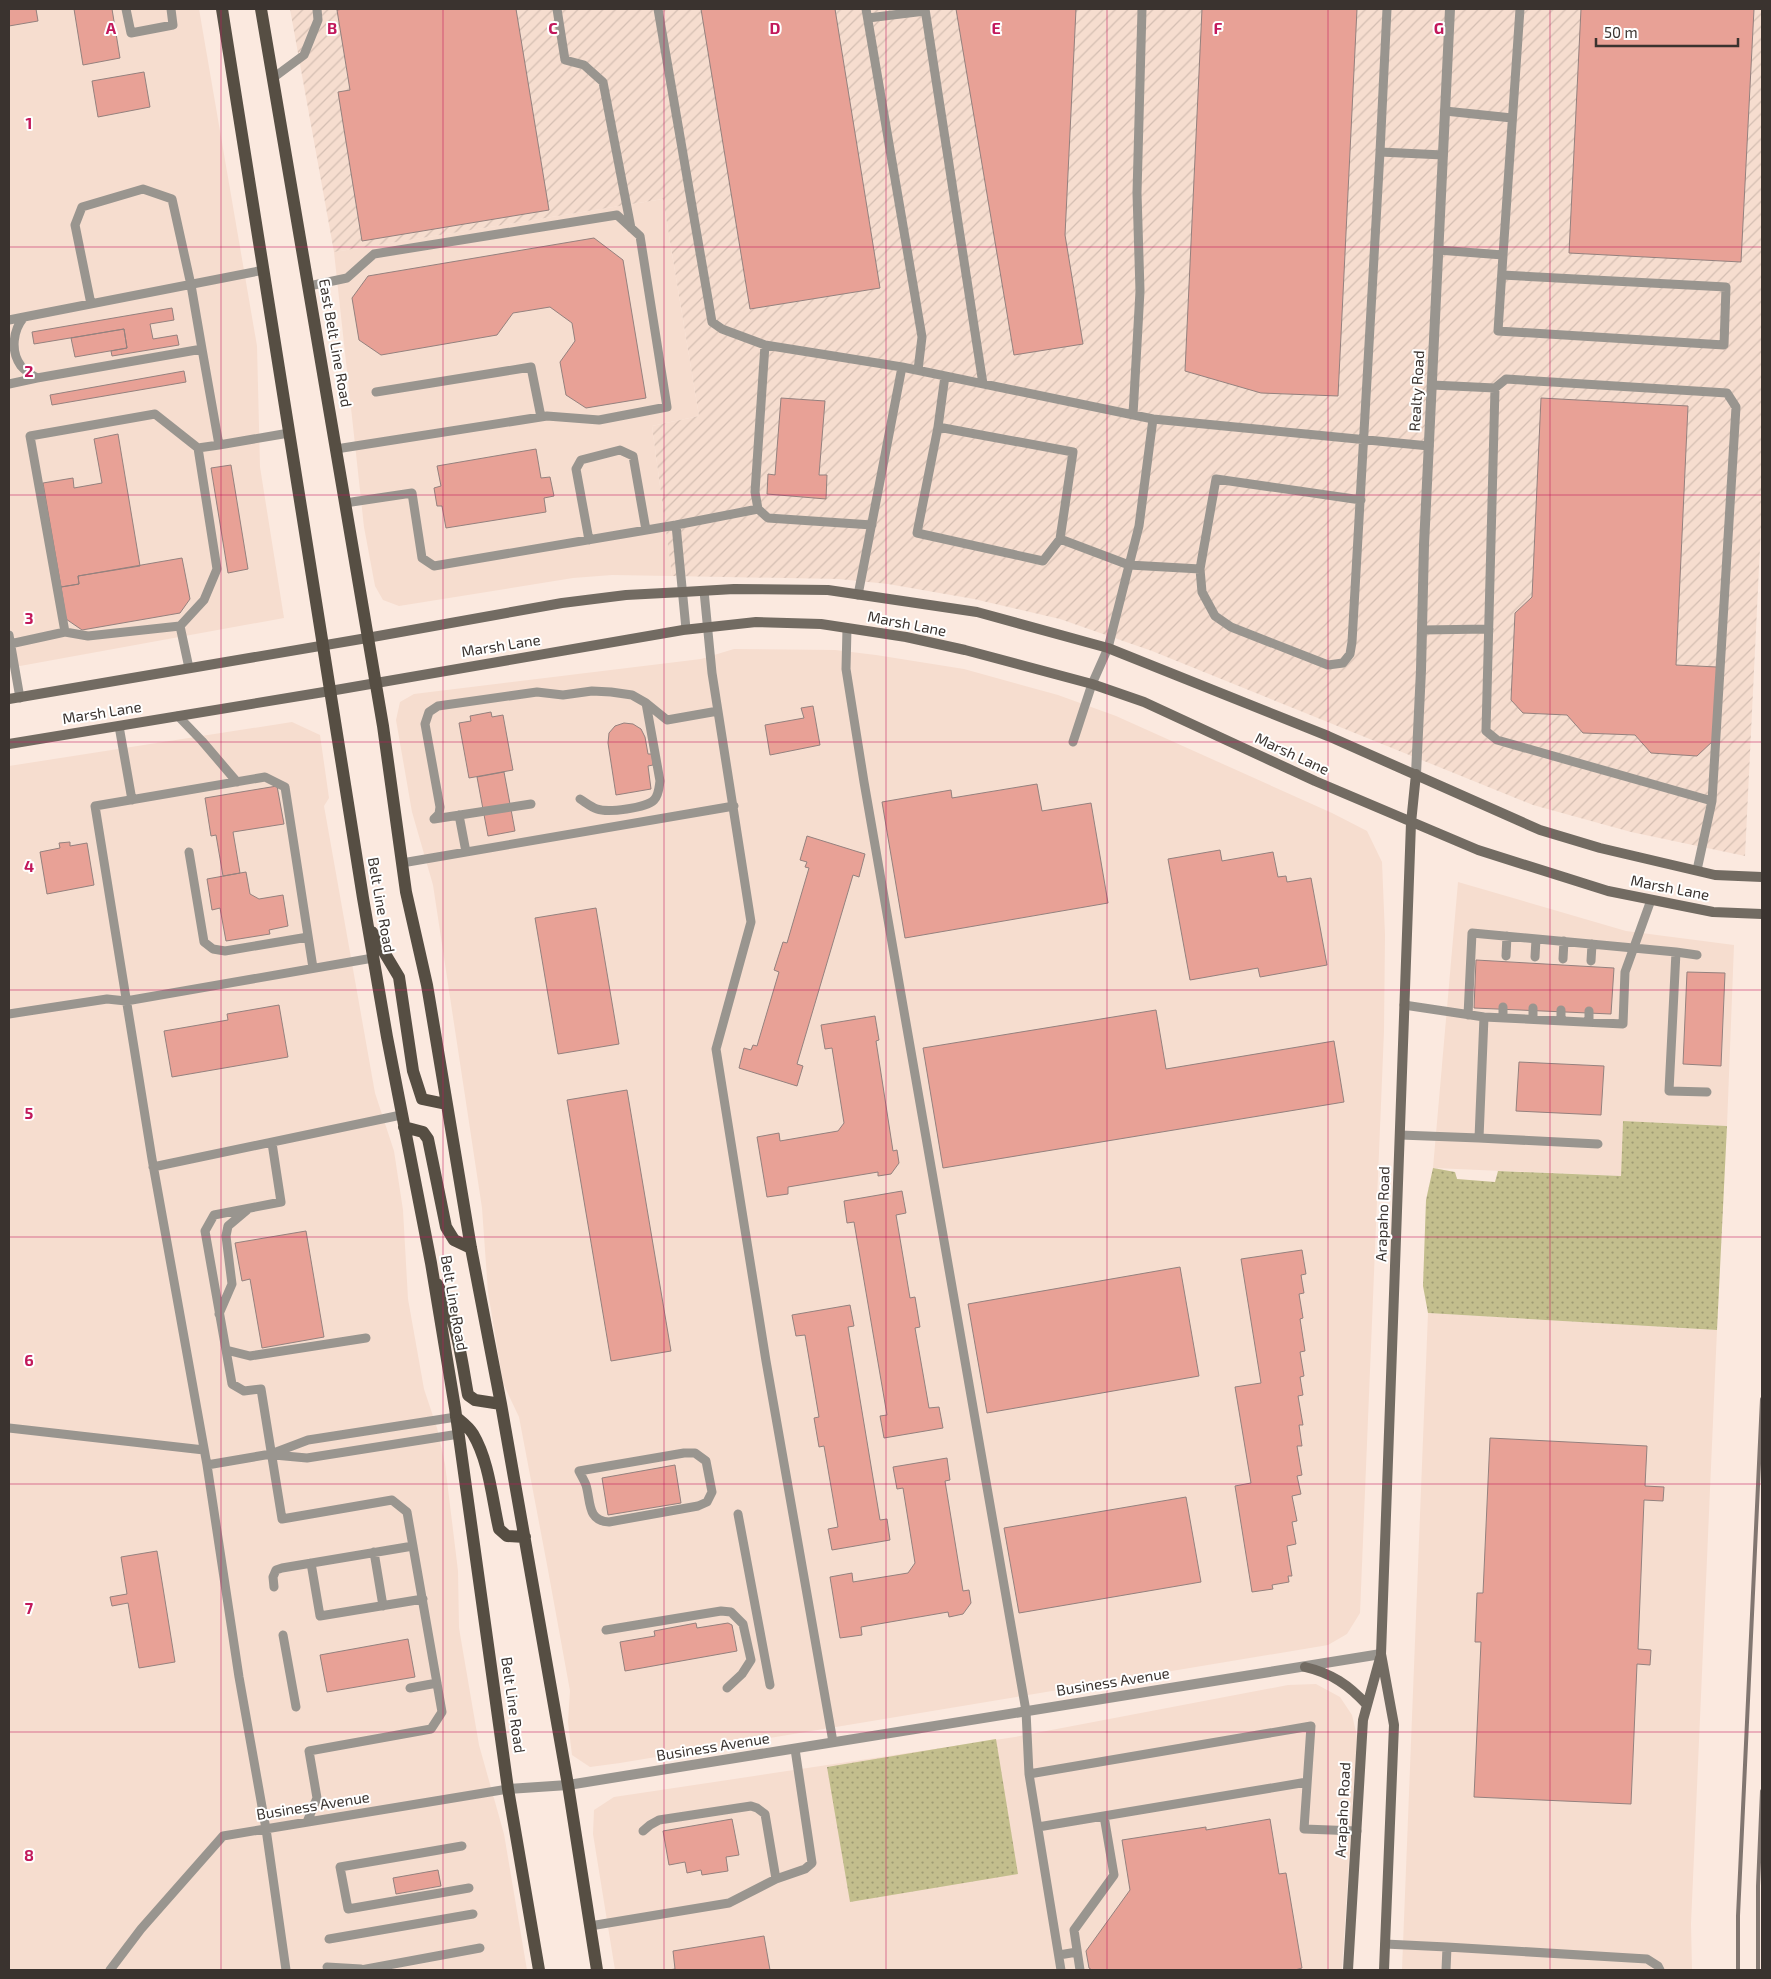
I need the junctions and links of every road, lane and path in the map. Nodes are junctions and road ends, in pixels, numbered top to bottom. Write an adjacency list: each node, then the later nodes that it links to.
1 (126, 9): 2 (lane)
2 (171, 9)
3 (222, 9): 23 (main road)
4 (261, 9): 15 (main road, East Belt Line Road)
5 (317, 9): 15 (lane)
6 (557, 9): 20 (lane)
7 (658, 9): 30 (lane)
8 (866, 9): 14 (lane)
9 (1142, 9): 41 (lane)
10 (1387, 9): 18 (lane)
11 (1450, 9): 16 (street, Realty Road)
12 (1520, 9): 17 (lane)
13 (925, 10): 14 (lane); 37 (lane)
14 (868, 18): 33 (lane)
15 (273, 78): 26 (main road, East Belt Line Road)
16 (1445, 111): 17 (lane); 19 (street, Realty Road)
17 (1512, 118): 22 (lane)
18 (1380, 152): 19 (lane); 46 (lane)
19 (1443, 155): 21 (street, Realty Road)
20 (631, 228): 26 (lane); 42 (lane)
21 (1438, 250): 22 (lane); 38 (street, Realty Road)
22 (1503, 255): 24 (lane)
23 (264, 270): 25 (lane); 45 (main road)
24 (1502, 275): 24 (lane)
25 (191, 284): 27 (lane); 27 (lane); 31 (lane)
26 (309, 286): 50 (main road, East Belt Line Road)
27 (91, 304): 28 (lane)
28 (24, 317): 29 (lane); 35 (lane)
29 (9, 320)
30 (765, 345): 32 (lane); 53 (lane)
31 (202, 349): 35 (lane); 47 (lane)
32 (902, 367): 33 (lane); 55 (lane)
33 (918, 370): 34 (lane)
34 (945, 376): 37 (lane); 44 (lane)
35 (37, 378): 36 (lane)
36 (9, 384)
37 (983, 384): 41 (lane)
38 (1432, 385): 39 (lane); 48 (street, Realty Road)
39 (1496, 388): 68 (lane); 91 (lane)
40 (376, 392): 42 (lane)
41 (1133, 415): 43 (lane)
42 (540, 417): 50 (lane)
43 (1153, 419): 46 (lane); 59 (lane)
44 (938, 427): 57 (lane); 57 (lane)
45 (289, 433): 47 (lane); 73 (main road)
46 (1364, 440): 48 (lane); 51 (lane)
47 (219, 445): 49 (lane)
48 (1429, 446): 69 (street, Realty Road)
49 (198, 448): 64 (lane); 70 (lane)
50 (336, 449): 52 (main road, East Belt Line Road)
51 (1361, 500): 60 (lane); 60 (lane)
52 (345, 503): 58 (lane); 71 (main road, East Belt Line Road)
53 (758, 510): 54 (lane); 55 (lane)
54 (676, 525): 56 (lane); 62 (lane)
55 (872, 525): 63 (lane)
56 (646, 530): 58 (lane); 58 (lane)
57 (1060, 539): 59 (lane)
58 (590, 540)
59 (1129, 565): 60 (lane); 74 (lane)
60 (1200, 569)
61 (704, 591): 62 (main road, Marsh Lane); 63 (main road, Marsh Lane); 65 (lane)
62 (683, 592): 67 (lane); 71 (main road, Marsh Lane)
63 (858, 595): 74 (main road, Marsh Lane)
64 (180, 626): 70 (lane); 75 (lane)
65 (708, 627): 66 (main road, Marsh Lane); 67 (main road, Marsh Lane); 82 (lane)
66 (847, 628): 77 (main road, Marsh Lane); 171 (lane)
67 (686, 629): 76 (main road, Marsh Lane)
68 (1489, 629): 69 (lane); 91 (lane)
69 (1422, 630): 87 (street, Realty Road)
70 (65, 632): 72 (lane)
71 (367, 638): 73 (main road, Marsh Lane); 76 (main road, East Belt Line Road)
72 (10, 640): 79 (lane)
73 (322, 644): 75 (main road, Marsh Lane); 78 (main road, Belt Line Road)
74 (1108, 648): 77 (lane); 87 (main road, Marsh Lane)
75 (189, 668): 79 (main road, Marsh Lane)
76 (375, 682): 78 (main road, Marsh Lane); 98 (main road, Belt Line Road)
77 (1092, 684): 85 (lane); 95 (main road, Marsh Lane)
78 (330, 691): 83 (main road, Marsh Lane); 103 (main road, Belt Line Road)
79 (20, 698): 80 (main road, Marsh Lane)
80 (9, 699)
81 (646, 703): 82 (lane); 89 (lane); 94 (lane)
82 (718, 711): 93 (lane)
83 (178, 716): 84 (main road, Marsh Lane); 88 (lane)
84 (119, 726): 86 (main road, Marsh Lane); 90 (lane)
85 (1073, 742)
86 (9, 744)
87 (1416, 774): 95 (main road, Arapaho Road); 99 (main road, Marsh Lane)
88 (236, 782): 90 (lane); 105 (lane)
89 (580, 799)
90 (132, 800): 118 (lane)
91 (1712, 801): 99 (lane)
92 (532, 804): 94 (lane)
93 (734, 806): 97 (lane); 172 (lane)
94 (460, 815): 97 (lane)
95 (1411, 822): 101 (main road, Marsh Lane); 119 (main road, Arapaho Road)
96 (189, 852): 105 (lane)
97 (466, 852): 98 (lane)
98 (402, 863): 132 (main road, Belt Line Road)
99 (1697, 870): 100 (main road, Marsh Lane)
100 (1762, 877)
101 (1651, 900): 102 (main road, Marsh Lane); 109 (lane)
102 (1762, 914)
103 (367, 923): 114 (main road, Belt Line Road); 132 (main road)
104 (1507, 936): 106 (lane); 112 (lane); 125 (lane)
105 (308, 937): 117 (lane)
106 (1536, 939): 107 (lane); 113 (lane)
107 (1564, 941): 108 (lane); 115 (lane)
108 (1592, 944): 109 (lane); 116 (lane)
109 (1634, 947): 110 (lane); 130 (lane)
110 (1676, 952): 111 (lane); 131 (lane)
111 (1697, 955)
112 (1506, 956)
113 (1536, 957)
114 (373, 958): 117 (lane); 133 (main road, Belt Line Road)
115 (1564, 959)
116 (1591, 961)
117 (313, 968): 118 (lane)
118 (126, 1001): 124 (lane); 138 (lane)
119 (1404, 1005): 125 (lane); 134 (main road, Arapaho Road)
120 (1503, 1007): 127 (lane)
121 (1533, 1008): 128 (lane)
122 (1561, 1010): 129 (lane)
123 (1589, 1011): 130 (lane)
124 (9, 1014)
125 (1468, 1015): 126 (lane)
126 (1484, 1017): 127 (lane); 135 (lane)
127 (1503, 1018): 128 (lane)
128 (1533, 1019): 129 (lane)
129 (1560, 1021): 130 (lane)
130 (1589, 1022)
131 (1707, 1092)
132 (446, 1104): 140 (main road, Belt Line Road)
133 (403, 1121): 136 (lane); 140 (main road); 141 (main road, Belt Line Road)
134 (1400, 1136): 135 (lane); 163 (main road, Arapaho Road)
135 (1479, 1138): 137 (lane)
136 (272, 1143): 138 (lane); 139 (lane)
137 (1598, 1144)
138 (153, 1167): 149 (lane)
139 (250, 1208): 142 (lane); 142 (lane)
140 (471, 1248): 145 (main road, Belt Line Road)
141 (433, 1278): 145 (main road); 146 (main road, Belt Line Road)
142 (219, 1315): 144 (lane)
143 (366, 1338): 144 (lane)
144 (226, 1350): 150 (lane)
145 (502, 1404): 154 (main road, Belt Line Road)
146 (456, 1417): 148 (main road, Belt Line Road); 150 (lane); 154 (main road)
147 (9, 1428): 149 (lane)
148 (459, 1434): 150 (lane); 177 (main road, Belt Line Road)
149 (204, 1450): 151 (lane)
150 (271, 1454): 151 (lane); 155 (lane)
151 (207, 1465): 181 (lane)
152 (579, 1471): 152 (lane)
153 (738, 1514): 166 (lane)
154 (525, 1537): 176 (main road, Belt Line Road)
155 (413, 1546): 156 (lane); 159 (lane)
156 (374, 1552): 157 (lane); 160 (lane)
157 (311, 1563): 158 (lane); 160 (lane)
158 (274, 1587)
159 (423, 1599): 160 (lane); 165 (lane)
160 (383, 1606)
161 (606, 1630): 168 (lane)
162 (283, 1635): 170 (lane)
163 (1381, 1654): 164 (street, Business Avenue); 169 (main road, Arapaho Road); 190 (main road, Arapaho Road)
164 (1304, 1667): 169 (main road); 171 (street, Business Avenue)
165 (437, 1683): 167 (lane); 179 (lane)
166 (770, 1685)
167 (410, 1688)
168 (727, 1688)
169 (1367, 1705): 183 (main road, Arapaho Road)
170 (296, 1707)
171 (1026, 1711): 172 (street, Business Avenue); 174 (lane)
172 (833, 1742): 173 (street, Business Avenue)
173 (795, 1749): 176 (street, Business Avenue); 185 (lane)
174 (1030, 1774): 175 (lane); 180 (lane)
175 (1307, 1782): 178 (lane); 183 (lane)
176 (568, 1785): 177 (street, Business Avenue); 188 (main road, Belt Line Road)
177 (508, 1789): 179 (lane, Business Avenue); 199 (main road, Belt Line Road)
178 (1104, 1816): 180 (lane); 193 (lane)
179 (306, 1822): 181 (lane, Business Avenue)
180 (1038, 1827): 194 (lane)
181 (266, 1829): 196 (lane, Business Avenue); 197 (lane)
182 (644, 1831): 185 (lane)
183 (1357, 1831): 203 (main road, Arapaho Road)
184 (462, 1846): 186 (lane)
185 (776, 1879): 188 (lane)
186 (469, 1888)
187 (473, 1914): 189 (lane)
188 (590, 1926): 200 (main road, Belt Line Road)
189 (328, 1939)
190 (1385, 1944): 191 (lane); 204 (main road, Arapaho Road)
191 (1447, 1947): 205 (lane); 206 (lane)
192 (480, 1948): 198 (lane)
193 (1077, 1952): 194 (lane); 202 (lane)
194 (1058, 1955): 201 (lane)
195 (327, 1967): 198 (lane)
196 (110, 1970)
197 (286, 1970)
198 (361, 1970)
199 (539, 1970)
200 (596, 1970)
201 (1061, 1970)
202 (1080, 1970)
203 (1348, 1970)
204 (1384, 1970)
205 (1446, 1970)
206 (1660, 1970)

